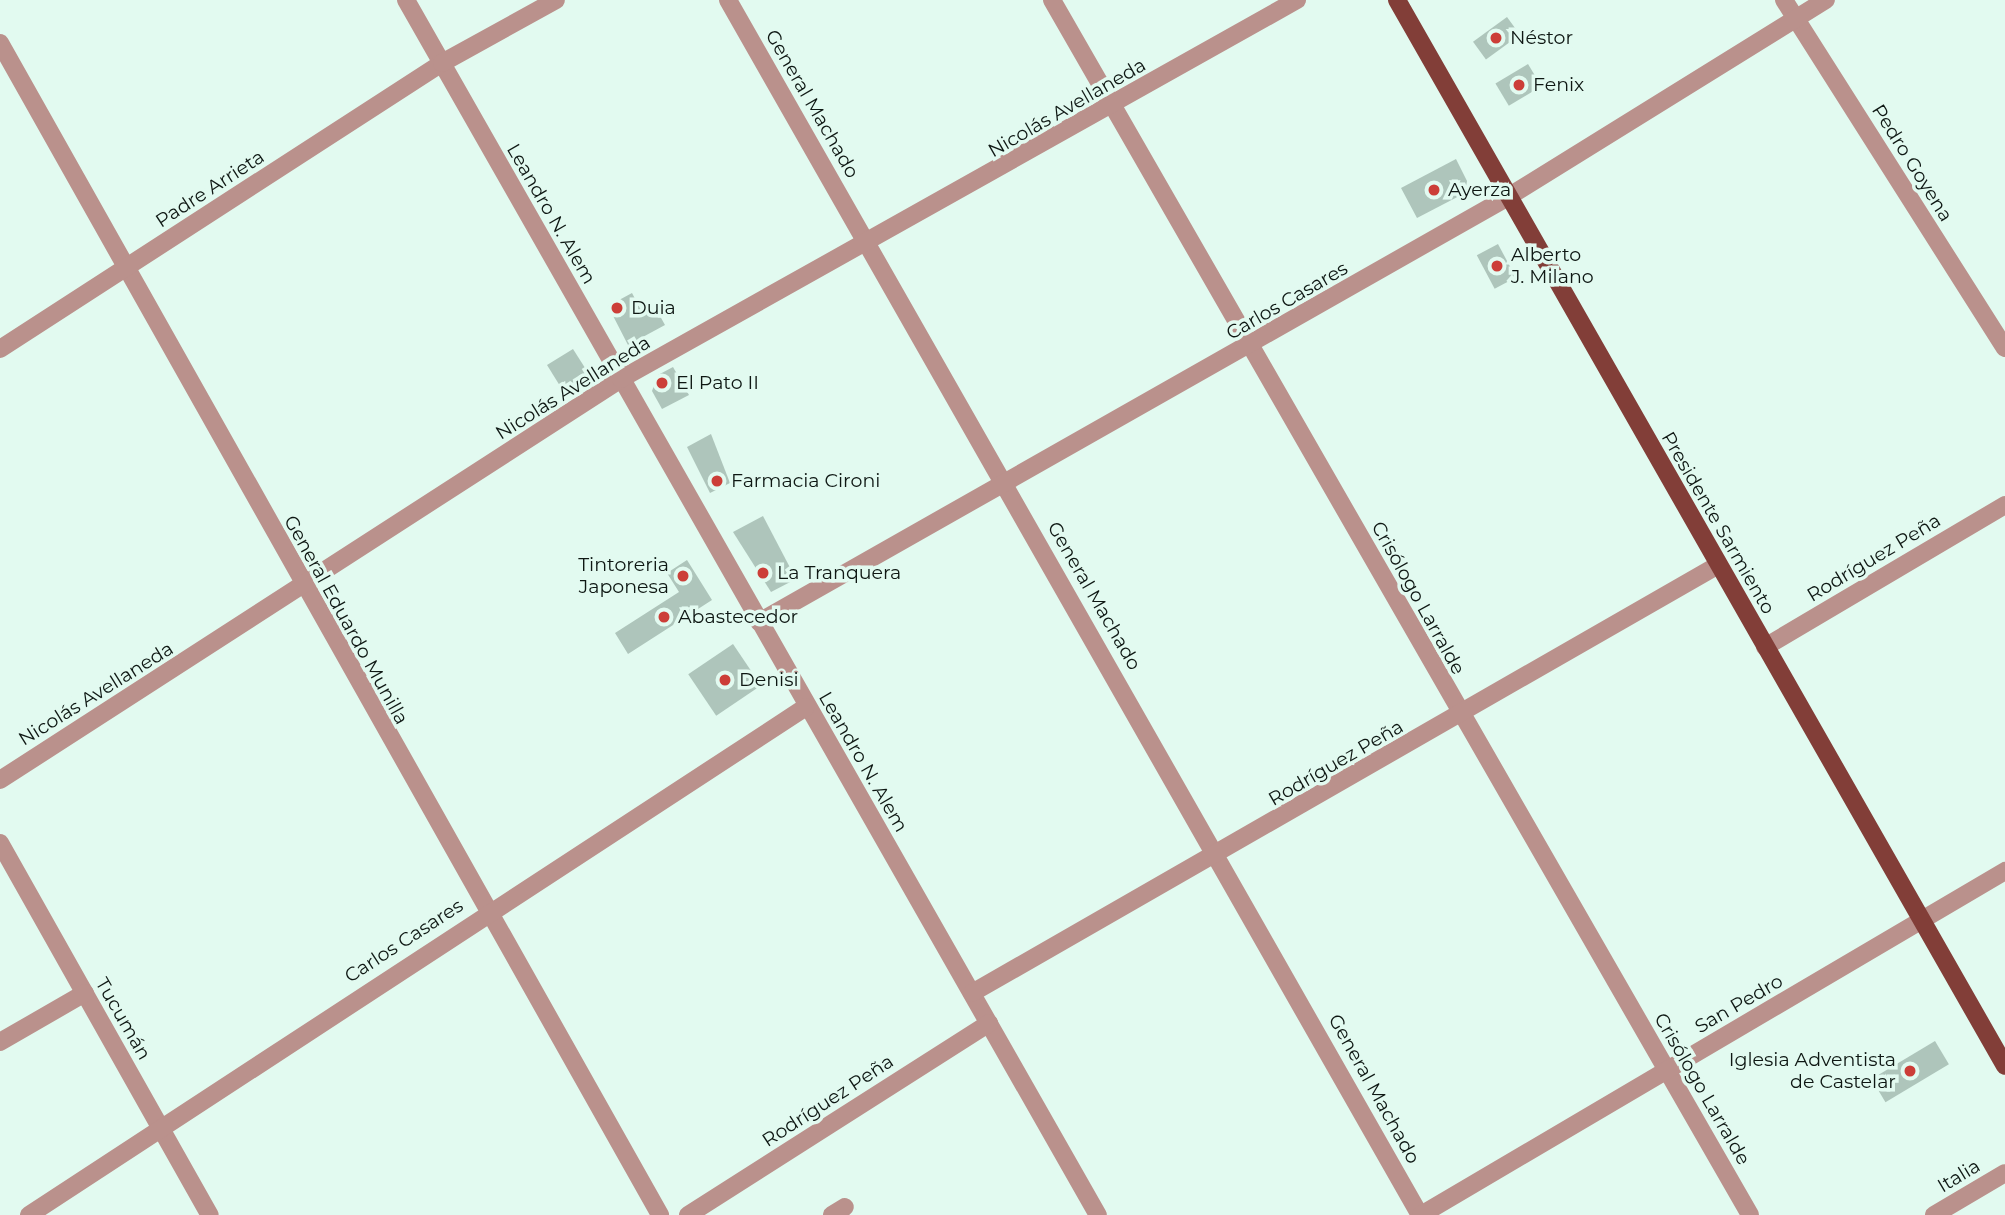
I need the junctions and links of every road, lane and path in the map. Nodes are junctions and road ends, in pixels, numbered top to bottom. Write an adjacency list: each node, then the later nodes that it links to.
1 (406, 0): 11 (street, Leandro N. Alem)
2 (556, 0): 11 (street, Padre Arrieta)
3 (728, 0): 14 (street, General Machado)
4 (1052, 0): 12 (street, Crisólogo Larralde)
5 (1297, 0): 12 (street, Nicolás Avellaneda)
6 (1397, 0): 13 (main road, Presidente Sarmiento)
7 (1784, 0): 9 (street, Pedro Goyena)
8 (1826, 0): 9 (street, Carlos Casares)
9 (1796, 19): 13 (street, Carlos Casares); 17 (street, Pedro Goyena)
10 (0, 43): 15 (street, General Eduardo Munilla)
11 (442, 64): 15 (street, Padre Arrieta); 19 (street, Leandro N. Alem)
12 (1114, 106): 14 (street, Nicolás Avellaneda); 16 (street, Crisólogo Larralde)
13 (1508, 197): 16 (street, Carlos Casares); 22 (main road, Presidente Sarmiento)
14 (868, 244): 19 (street, Nicolás Avellaneda); 20 (street, General Machado)
15 (124, 269): 18 (street, Padre Arrieta); 23 (street, General Eduardo Munilla)
16 (1252, 346): 20 (street, Carlos Casares); 27 (street, Crisólogo Larralde)
17 (2005, 348)
18 (0, 349)
19 (621, 379): 23 (street, Nicolás Avellaneda); 24 (street, Leandro N. Alem)
20 (1004, 484): 24 (street, Carlos Casares); 30 (street, General Machado)
21 (2005, 505): 25 (street, Rodríguez Peña)
22 (1718, 565): 25 (main road, Presidente Sarmiento); 27 (street, Rodríguez Peña)
23 (304, 588): 28 (street, Nicolás Avellaneda); 32 (street, General Eduardo Munilla)
24 (759, 622): 26 (street, Leandro N. Alem)
25 (1765, 647): 33 (main road, Presidente Sarmiento)
26 (806, 707): 32 (street, Carlos Casares); 35 (street, Leandro N. Alem)
27 (1461, 716): 30 (street, Rodríguez Peña); 39 (street, Crisólogo Larralde)
28 (0, 780)
29 (0, 843): 34 (street, Tucumán)
30 (1219, 854): 35 (street, Rodríguez Peña); 47 (street, General Machado)
31 (2005, 871): 33 (street, San Pedro)
32 (488, 912): 40 (street, Carlos Casares); 44 (street, General Eduardo Munilla)
33 (1922, 922): 38 (main road, Presidente Sarmiento); 39 (street, San Pedro)
34 (85, 993): 37 (street); 40 (street, Tucumán)
35 (972, 993): 36 (street, Leandro N. Alem)
36 (989, 1023): 45 (street, Rodríguez Peña); 46 (street, Leandro N. Alem)
37 (0, 1042)
38 (2005, 1066)
39 (1668, 1070): 47 (street, San Pedro); 48 (street, Crisólogo Larralde)
40 (159, 1124): 42 (street, Carlos Casares); 43 (street, Tucumán)
41 (2005, 1173): 49 (street, Italia)
42 (29, 1215)
43 (210, 1215)
44 (660, 1215)
45 (688, 1215)
46 (1098, 1215)
47 (1421, 1215)
48 (1750, 1215)
49 (1934, 1215)

